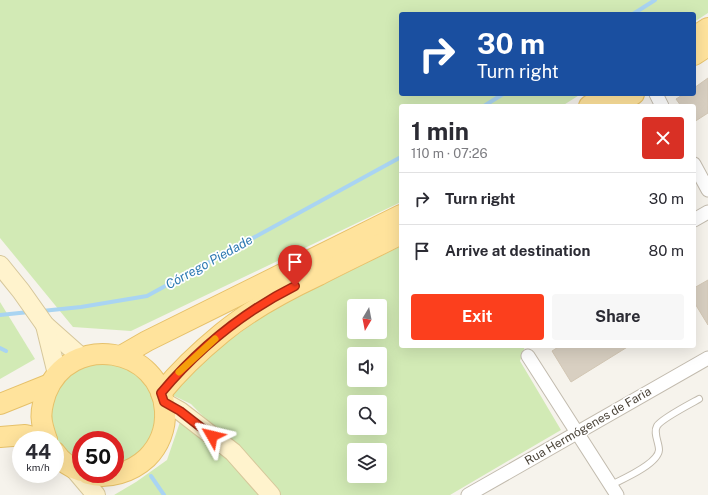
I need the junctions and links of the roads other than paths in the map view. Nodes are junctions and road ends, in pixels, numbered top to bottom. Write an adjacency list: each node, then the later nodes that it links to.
1 (708, 28): 2 (main road)
2 (696, 36)
3 (708, 46): 4 (main road)
4 (696, 54)
5 (604, 96): 7 (main road)
6 (631, 96): 8 (main road)
7 (592, 104)
8 (619, 104)
9 (696, 168): 10 (street)
10 (708, 190)
11 (708, 212): 13 (street)
12 (399, 216): 17 (main road)
13 (696, 219)
14 (399, 235): 22 (main road)
15 (0, 265): 16 (main road)
16 (43, 323): 19 (main road); 21 (main road)
17 (121, 356): 19 (main road); 22 (main road)
18 (528, 356): 26 (street)
19 (81, 357): 21 (main road)
20 (708, 358): 26 (street, Rua Hermógenes de Faria)
21 (53, 379): 24 (main road); 25 (main road)
22 (163, 398): 29 (main road); 33 (main road)
23 (699, 399): 31 (lane)
24 (0, 404)
25 (45, 431)
26 (576, 432): 31 (street); 34 (street, Rua Hermógenes de Faria)
27 (12, 436): 28 (main road)
28 (0, 437)
29 (124, 472)
30 (88, 483): 32 (main road)
31 (614, 490)
32 (96, 495)
33 (271, 495)
34 (468, 495)

